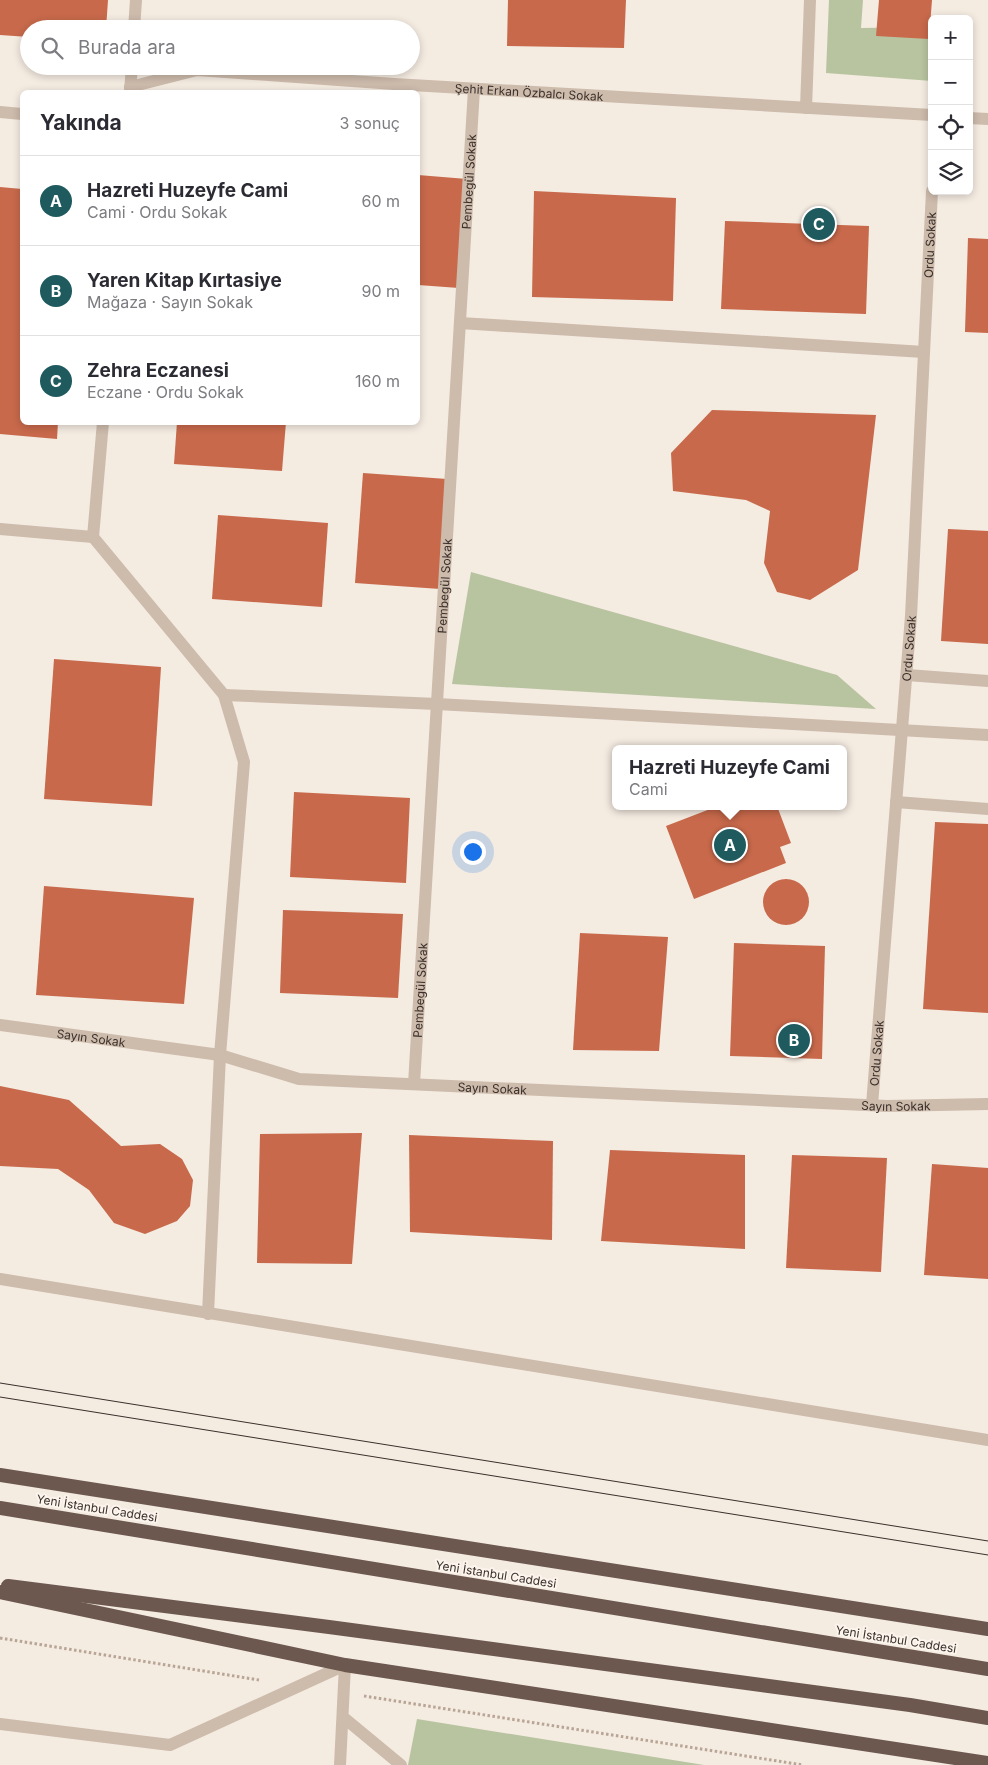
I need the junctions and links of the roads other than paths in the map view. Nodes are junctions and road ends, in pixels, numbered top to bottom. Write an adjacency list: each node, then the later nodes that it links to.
1 (136, 0): 3 (street)
2 (810, 0): 9 (street)
3 (135, 20)
4 (131, 75): 8 (street)
5 (180, 75): 8 (street, Şehit Erkan Özbalcı Sokak)
6 (270, 75): 7 (street, Şehit Erkan Özbalcı Sokak)
7 (474, 89): 9 (street, Şehit Erkan Özbalcı Sokak); 16 (street, Pembegül Sokak)
8 (130, 90)
9 (806, 108): 12 (street, Şehit Erkan Özbalcı Sokak)
10 (0, 112): 11 (street)
11 (20, 114)
12 (928, 116)
13 (973, 118): 14 (street)
14 (988, 119)
15 (932, 195): 17 (street, Ordu Sokak)
16 (460, 323): 17 (street); 24 (street, Pembegül Sokak)
17 (924, 352): 21 (street, Ordu Sokak)
18 (102, 425): 20 (street)
19 (0, 530): 20 (street)
20 (93, 537): 23 (street)
21 (907, 675): 22 (street); 25 (street, Ordu Sokak)
22 (988, 681)
23 (224, 695): 24 (street); 30 (street)
24 (437, 704): 25 (street); 31 (street, Pembegül Sokak)
25 (902, 730): 26 (street); 27 (street, Ordu Sokak)
26 (988, 735)
27 (896, 802): 28 (street); 33 (street, Ordu Sokak)
28 (988, 809)
29 (0, 1025): 30 (street, Sayın Sokak)
30 (220, 1055): 31 (street, Sayın Sokak); 35 (street)
31 (414, 1084): 33 (street, Sayın Sokak)
32 (988, 1104): 33 (street, Sayın Sokak)
33 (872, 1105)
34 (0, 1279): 35 (street)
35 (208, 1314): 36 (street)
36 (988, 1440)
37 (0, 1475): 41 (highway)
38 (0, 1508): 43 (highway, Yeni İstanbul Caddesi)
39 (0, 1585): 45 (highway)
40 (0, 1592): 42 (highway)
41 (988, 1629)
42 (345, 1665): 44 (street); 46 (street); 47 (highway)
43 (988, 1669)
44 (343, 1717): 48 (street); 49 (street)
45 (988, 1718)
46 (0, 1724)
47 (988, 1763)
48 (340, 1765)
49 (401, 1765)

